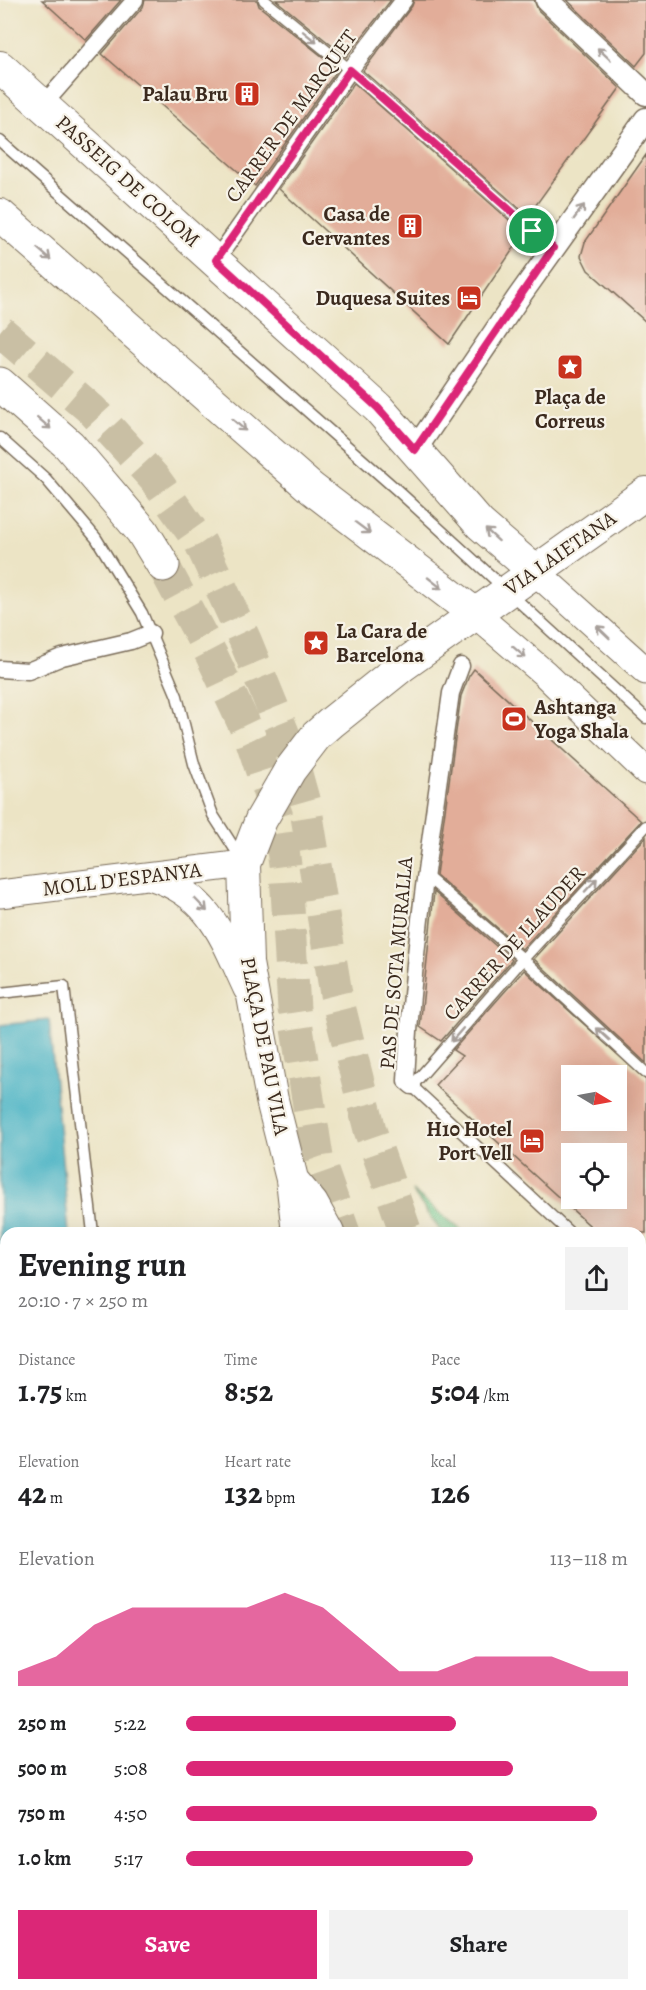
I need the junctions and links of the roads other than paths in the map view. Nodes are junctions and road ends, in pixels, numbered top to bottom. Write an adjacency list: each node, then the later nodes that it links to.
1 (135, 0): 8 (street)
2 (264, 0): 6 (lane, one-way to 6)
3 (404, 0): 6 (street, CARRER DE MARQUET)
4 (547, 0): 7 (street, one-way to 4)
5 (0, 67): 8 (main road, PASSEIG DE COLOM)
6 (350, 70): 12 (lane); 13 (street, CARRER DE MARQUET)
7 (646, 94)
8 (43, 105): 13 (main road, PASSEIG DE COLOM)
9 (646, 119): 12 (street, one-way to 9)
10 (0, 141): 20 (lane)
11 (0, 215): 21 (main road, one-way to 21)
12 (553, 248): 16 (street)
13 (216, 260): 16 (main road, PASSEIG DE COLOM)
14 (0, 384): 18 (highway, one-way to 18)
15 (0, 438): 22 (lane)
16 (415, 450): 19 (main road, PASSEIG DE COLOM, one-way to 16)
17 (646, 493): 19 (main road, VIA LAIETANA)
18 (163, 565)
19 (537, 573): 20 (main road, VIA LAIETANA); 25 (street, one-way to 19)
20 (505, 592): 21 (main road, VIA LAIETANA); 26 (lane)
21 (474, 613): 27 (street, one-way to 27); 29 (main road, PLAÇA DE PAU VILA)
22 (151, 633): 24 (street); 29 (lane)
23 (461, 666): 30 (street, PAS DE SOTA MURALLA)
24 (0, 669)
25 (646, 671)
26 (646, 718)
27 (646, 771)
28 (646, 826): 33 (lane, CARRER DE LLAUDER, one-way to 28)
29 (244, 864): 31 (street, MOLL D'ESPANYA); 35 (main road, PLAÇA DE PAU VILA)
30 (425, 875): 33 (lane); 37 (street, PAS DE SOTA MURALLA)
31 (151, 877): 32 (street, MOLL D'ESPANYA); 35 (street, one-way to 35)
32 (0, 894)
33 (523, 959): 36 (lane, one-way to 33); 37 (lane, CARRER DE LLAUDER, one-way to 37)
34 (0, 993): 39 (lane)
35 (252, 999): 38 (main road, PLAÇA DE PAU VILA)
36 (646, 1074)
37 (412, 1086): 42 (lane, PAS DE SOTA MURALLA)
38 (292, 1179): 40 (main road, PLAÇA DE PAU VILA); 41 (main road, PLAÇA DE PAU VILA)
39 (92, 1227)
40 (297, 1227)
41 (325, 1227)
42 (564, 1227)

